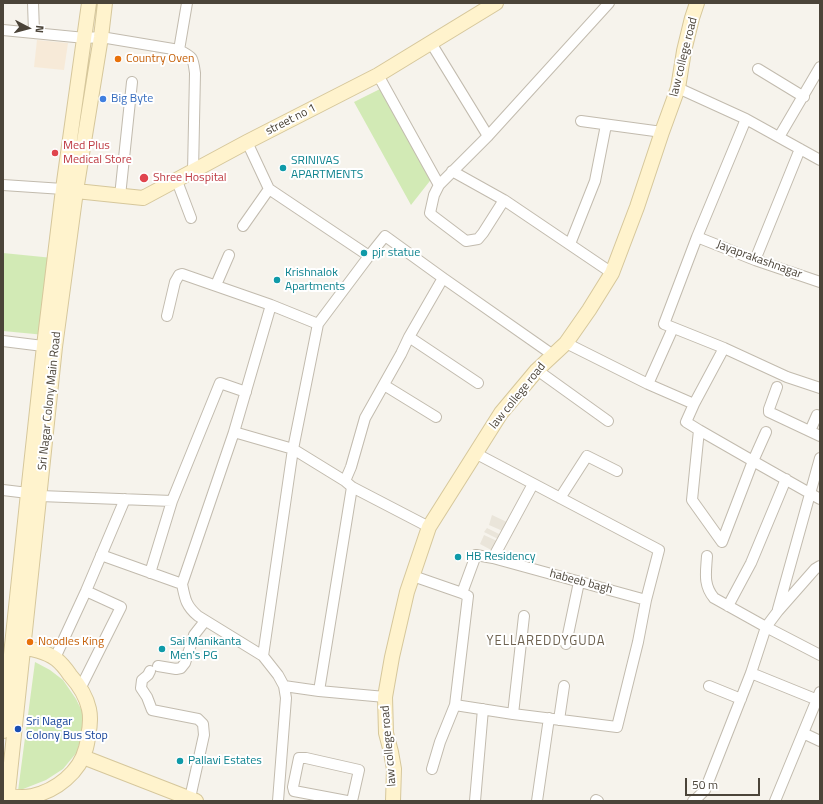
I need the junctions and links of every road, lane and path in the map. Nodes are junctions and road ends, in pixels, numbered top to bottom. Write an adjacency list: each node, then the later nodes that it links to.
1 (33, 3): 9 (street)
2 (89, 3): 11 (main road, Sri Nagar Colony Main Road)
3 (106, 3): 10 (main road, Sri Nagar Colony Main Road)
4 (187, 3): 13 (street)
5 (496, 3): 12 (main road, street no 1)
6 (610, 3): 24 (street)
7 (698, 3): 18 (main road, law college road)
8 (3, 30): 9 (street)
9 (34, 32): 11 (street)
10 (102, 37): 11 (street); 13 (street); 35 (main road, Sri Nagar Colony Main Road)
11 (85, 38): 35 (main road, Sri Nagar Colony Main Road)
12 (431, 43): 16 (main road, street no 1); 24 (street)
13 (179, 50): 30 (street)
14 (820, 67): 19 (street)
15 (758, 69): 19 (street)
16 (378, 75): 26 (main road, street no 1); 33 (street)
17 (132, 82): 36 (street)
18 (678, 88): 20 (street); 23 (main road, law college road)
19 (804, 97): 25 (street)
20 (746, 119): 25 (street); 40 (street)
21 (581, 121): 22 (street)
22 (606, 125): 23 (street); 41 (street)
23 (662, 132): 45 (main road, law college road)
24 (488, 136): 29 (street)
25 (779, 137): 27 (street)
26 (248, 142): 30 (main road, street no 1); 34 (street)
27 (800, 149): 28 (street); 44 (street)
28 (820, 160)
29 (452, 171): 33 (street); 37 (street)
30 (193, 172): 31 (main road, street no 1)
31 (176, 181): 36 (main road, street no 1); 38 (street)
32 (3, 184): 35 (street)
33 (439, 185): 37 (street)
34 (270, 189): 39 (street); 43 (street)
35 (70, 190): 36 (main road, street no 1); 56 (main road, Sri Nagar Colony Main Road)
36 (120, 196)
37 (504, 200): 41 (street)
38 (191, 218)
39 (243, 226)
40 (698, 237): 44 (street, Jayaprakashnagar); 52 (street)
41 (570, 244): 45 (street)
42 (229, 255): 48 (street)
43 (368, 256): 46 (street); 51 (street)
44 (755, 260): 47 (street, Jayaprakashnagar)
45 (612, 273): 55 (main road, law college road)
46 (443, 278): 53 (street); 58 (street)
47 (820, 282)
48 (216, 285): 49 (street); 50 (street)
49 (271, 305): 51 (street); 65 (street)
50 (167, 316)
51 (318, 324): 73 (street)
52 (669, 326): 57 (street); 61 (street)
53 (409, 337): 60 (street); 62 (street)
54 (3, 341): 56 (street)
55 (566, 343): 58 (main road, law college road); 61 (street)
56 (50, 347): 83 (main road, Sri Nagar Colony Main Road)
57 (724, 348): 64 (street); 66 (street)
58 (553, 355): 59 (main road, law college road)
59 (537, 370): 68 (street); 74 (main road, law college road)
60 (478, 383)
61 (648, 384): 66 (street)
62 (384, 385): 67 (street); 79 (street)
63 (777, 387): 69 (street)
64 (820, 388)
65 (246, 392): 71 (street); 87 (street)
66 (694, 404): 70 (street)
67 (436, 417)
68 (608, 421)
69 (815, 425)
70 (699, 430): 76 (street); 76 (street)
71 (234, 432): 73 (street); 96 (street)
72 (766, 432): 76 (street)
73 (293, 449): 79 (street); 108 (street)
74 (475, 453): 80 (street); 88 (main road, law college road)
75 (820, 458): 82 (street)
76 (753, 461): 78 (street)
77 (617, 471): 84 (street)
78 (786, 479): 82 (street); 100 (street)
79 (349, 484): 88 (street); 115 (street)
80 (533, 484): 84 (street); 91 (street)
81 (3, 490): 83 (street)
82 (810, 493): 86 (street); 101 (street)
83 (34, 495): 85 (street); 106 (main road, Sri Nagar Colony Main Road)
84 (560, 498): 99 (street)
85 (125, 499): 87 (street); 89 (street)
86 (820, 499)
87 (172, 501): 93 (street)
88 (429, 527): 94 (main road, law college road)
89 (101, 555): 93 (street); 97 (street)
90 (707, 556): 100 (street)
91 (493, 558): 95 (street, habeeb bagh); 98 (street, habeeb bagh)
92 (820, 566): 101 (street)
93 (150, 573): 96 (street)
94 (412, 576): 98 (street); 116 (main road, law college road)
95 (579, 582): 99 (street, habeeb bagh); 105 (street)
96 (182, 584): 103 (street)
97 (86, 591): 109 (street); 114 (street)
98 (462, 594): 119 (street)
99 (646, 600): 123 (street)
100 (728, 606): 104 (street)
101 (778, 611): 104 (street)
102 (524, 616): 121 (street)
103 (205, 621): 108 (street); 135 (street)
104 (766, 627): 107 (street); 110 (street)
105 (566, 644)
106 (18, 647): 109 (main road); 124 (main road, Sri Nagar Colony Main Road); 134 (main road, Sri Nagar Colony Main Road)
107 (820, 654)
108 (263, 656): 111 (street)
109 (55, 658): 114 (main road)
110 (751, 673): 117 (street); 118 (street)
111 (284, 686): 115 (street); 128 (street)
112 (564, 686): 123 (street)
113 (709, 686): 118 (street)
114 (81, 687): 127 (main road)
115 (319, 691): 116 (street)
116 (384, 697): 139 (main road, law college road)
117 (819, 698): 125 (street)
118 (741, 699): 142 (street)
119 (455, 705): 120 (street); 129 (street)
120 (484, 709): 121 (street); 140 (street)
121 (513, 714): 122 (street)
122 (549, 718): 123 (street); 141 (street)
123 (559, 720)
124 (3, 724)
125 (803, 733): 126 (street); 143 (street)
126 (820, 741)
127 (83, 757): 133 (main road); 134 (main road)
128 (281, 766): 130 (street); 131 (street)
129 (432, 768)
130 (296, 769): 132 (street); 138 (street)
131 (279, 783): 132 (street); 136 (street)
132 (294, 784): 137 (street)
133 (171, 797): 135 (main road)
134 (7, 798)
135 (193, 800)
136 (278, 801)
137 (347, 801)
138 (352, 801)
139 (393, 801)
140 (475, 801)
141 (537, 801)
142 (693, 801)
143 (775, 801)

